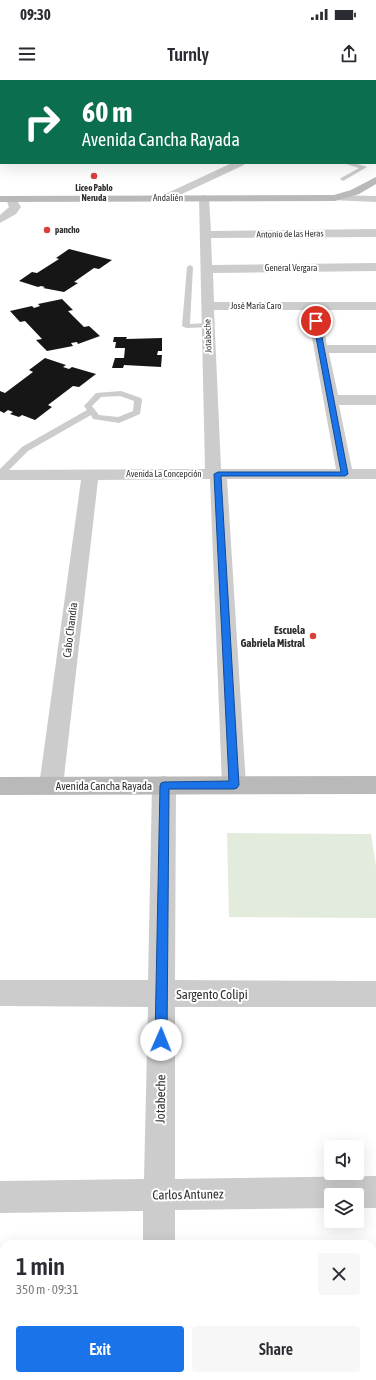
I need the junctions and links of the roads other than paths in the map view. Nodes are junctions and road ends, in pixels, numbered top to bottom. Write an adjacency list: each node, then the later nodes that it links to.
1 (238, 164): 5 (street)
2 (350, 164): 3 (lane)
3 (343, 179)
4 (376, 180): 7 (street, Andalién)
5 (165, 198): 6 (street, Andalién); 8 (street, Andalién)
6 (204, 198): 7 (street, Andalién); 12 (street, Jotabeche)
7 (335, 198): 9 (street)
8 (6, 199): 10 (street)
9 (376, 199)
10 (0, 220)
11 (376, 233): 12 (street, Antonio de las Heras)
12 (205, 235): 15 (street, Jotabeche)
13 (190, 267): 19 (lane)
14 (376, 268): 15 (street, General Vergara)
15 (206, 269): 16 (street, Jotabeche)
16 (207, 306): 17 (street, José María Caro); 19 (street, Jotabeche)
17 (314, 306): 18 (street, José María Caro); 20 (street)
18 (376, 306)
19 (208, 325): 27 (street, Jotabeche)
20 (321, 349): 21 (street); 22 (street)
21 (376, 349)
22 (331, 400): 23 (street); 28 (street)
23 (376, 400)
24 (92, 411): 24 (lane); 25 (lane)
25 (0, 474): 26 (street, Avenida La Concepción)
26 (90, 474): 27 (street, Avenida La Concepción); 33 (street, Cabo Chandia)
27 (215, 474): 28 (street, Avenida La Concepción); 30 (street, Jotabeche)
28 (345, 474): 29 (street, Avenida La Concepción)
29 (376, 474)
30 (234, 785): 31 (street, Avenida Cancha Rayada); 34 (street, Avenida Cancha Rayada)
31 (376, 785)
32 (0, 786): 33 (street, Avenida Cancha Rayada)
33 (51, 786): 34 (street, Avenida Cancha Rayada)
34 (164, 786): 36 (street, Jotabeche)
35 (0, 993): 36 (street, Sargento Colipi)
36 (162, 994): 37 (street, Sargento Colipi); 39 (street, Jotabeche)
37 (376, 994)
38 (376, 1192): 39 (street, Carlos Antunez)
39 (159, 1195): 40 (street, Carlos Antunez); 41 (street, Jotabeche)
40 (0, 1197)
41 (159, 1240)

